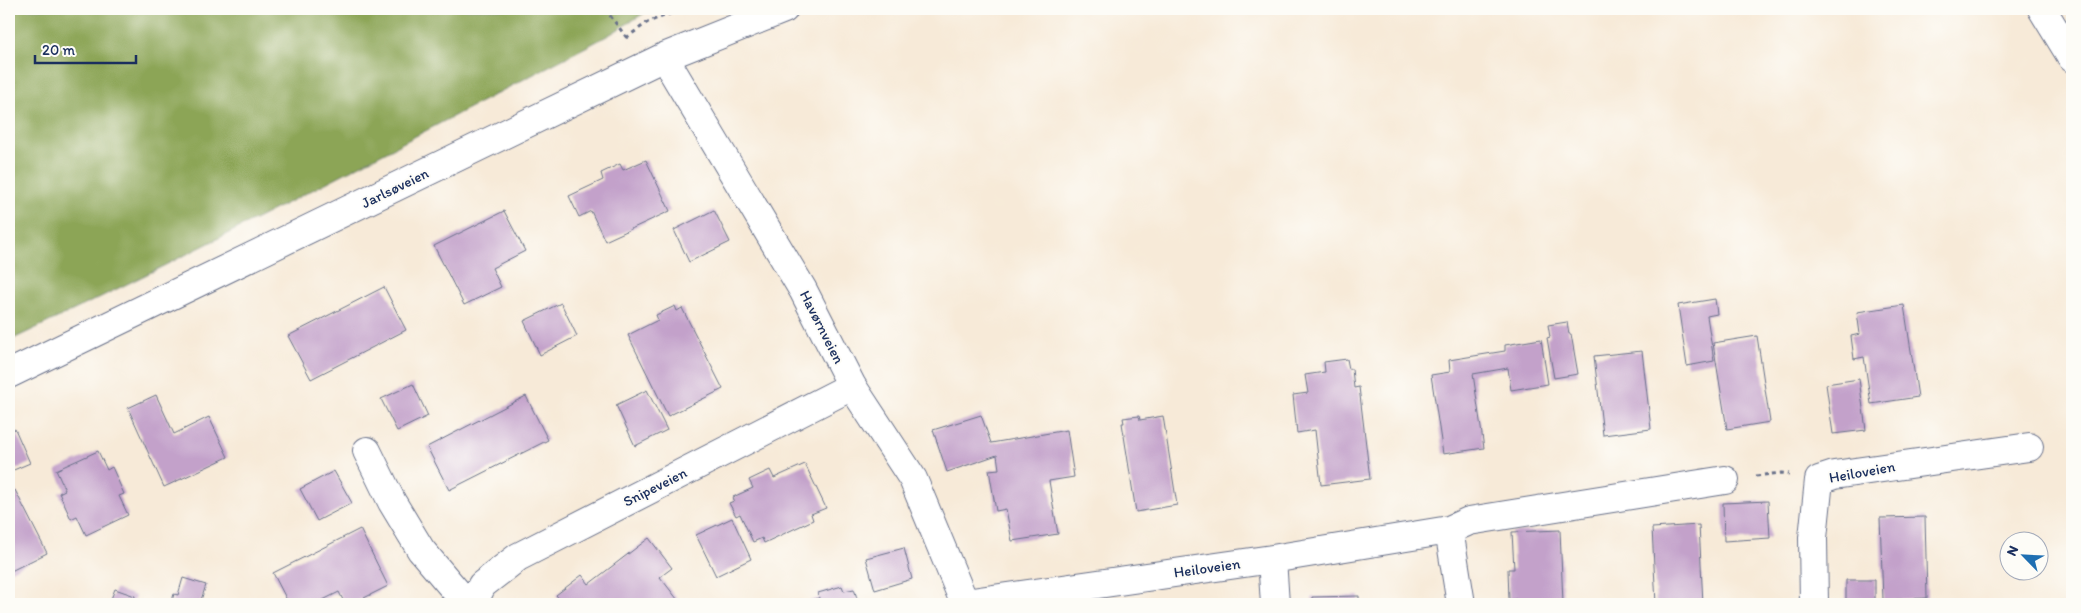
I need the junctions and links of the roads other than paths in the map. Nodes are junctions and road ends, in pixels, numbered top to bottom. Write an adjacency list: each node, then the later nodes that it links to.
1 (784, 9): 3 (street, Jarlsøveien)
2 (2042, 9): 4 (street)
3 (664, 57): 5 (street, Jarlsøveien); 6 (street, Havørnveien)
4 (2072, 58)
5 (9, 374)
6 (852, 386): 13 (street, Snipeveien); 14 (street, Havørnveien)
7 (2029, 447): 17 (street, Heiloveien)
8 (367, 451): 12 (street)
9 (1725, 480): 10 (street, Heiloveien)
10 (1449, 530): 11 (street, Heiloveien); 16 (street)
11 (1272, 559): 14 (street, Heiloveien); 15 (street)
12 (467, 604)
13 (473, 604)
14 (965, 604)
15 (1275, 604)
16 (1461, 604)
17 (1814, 604)

